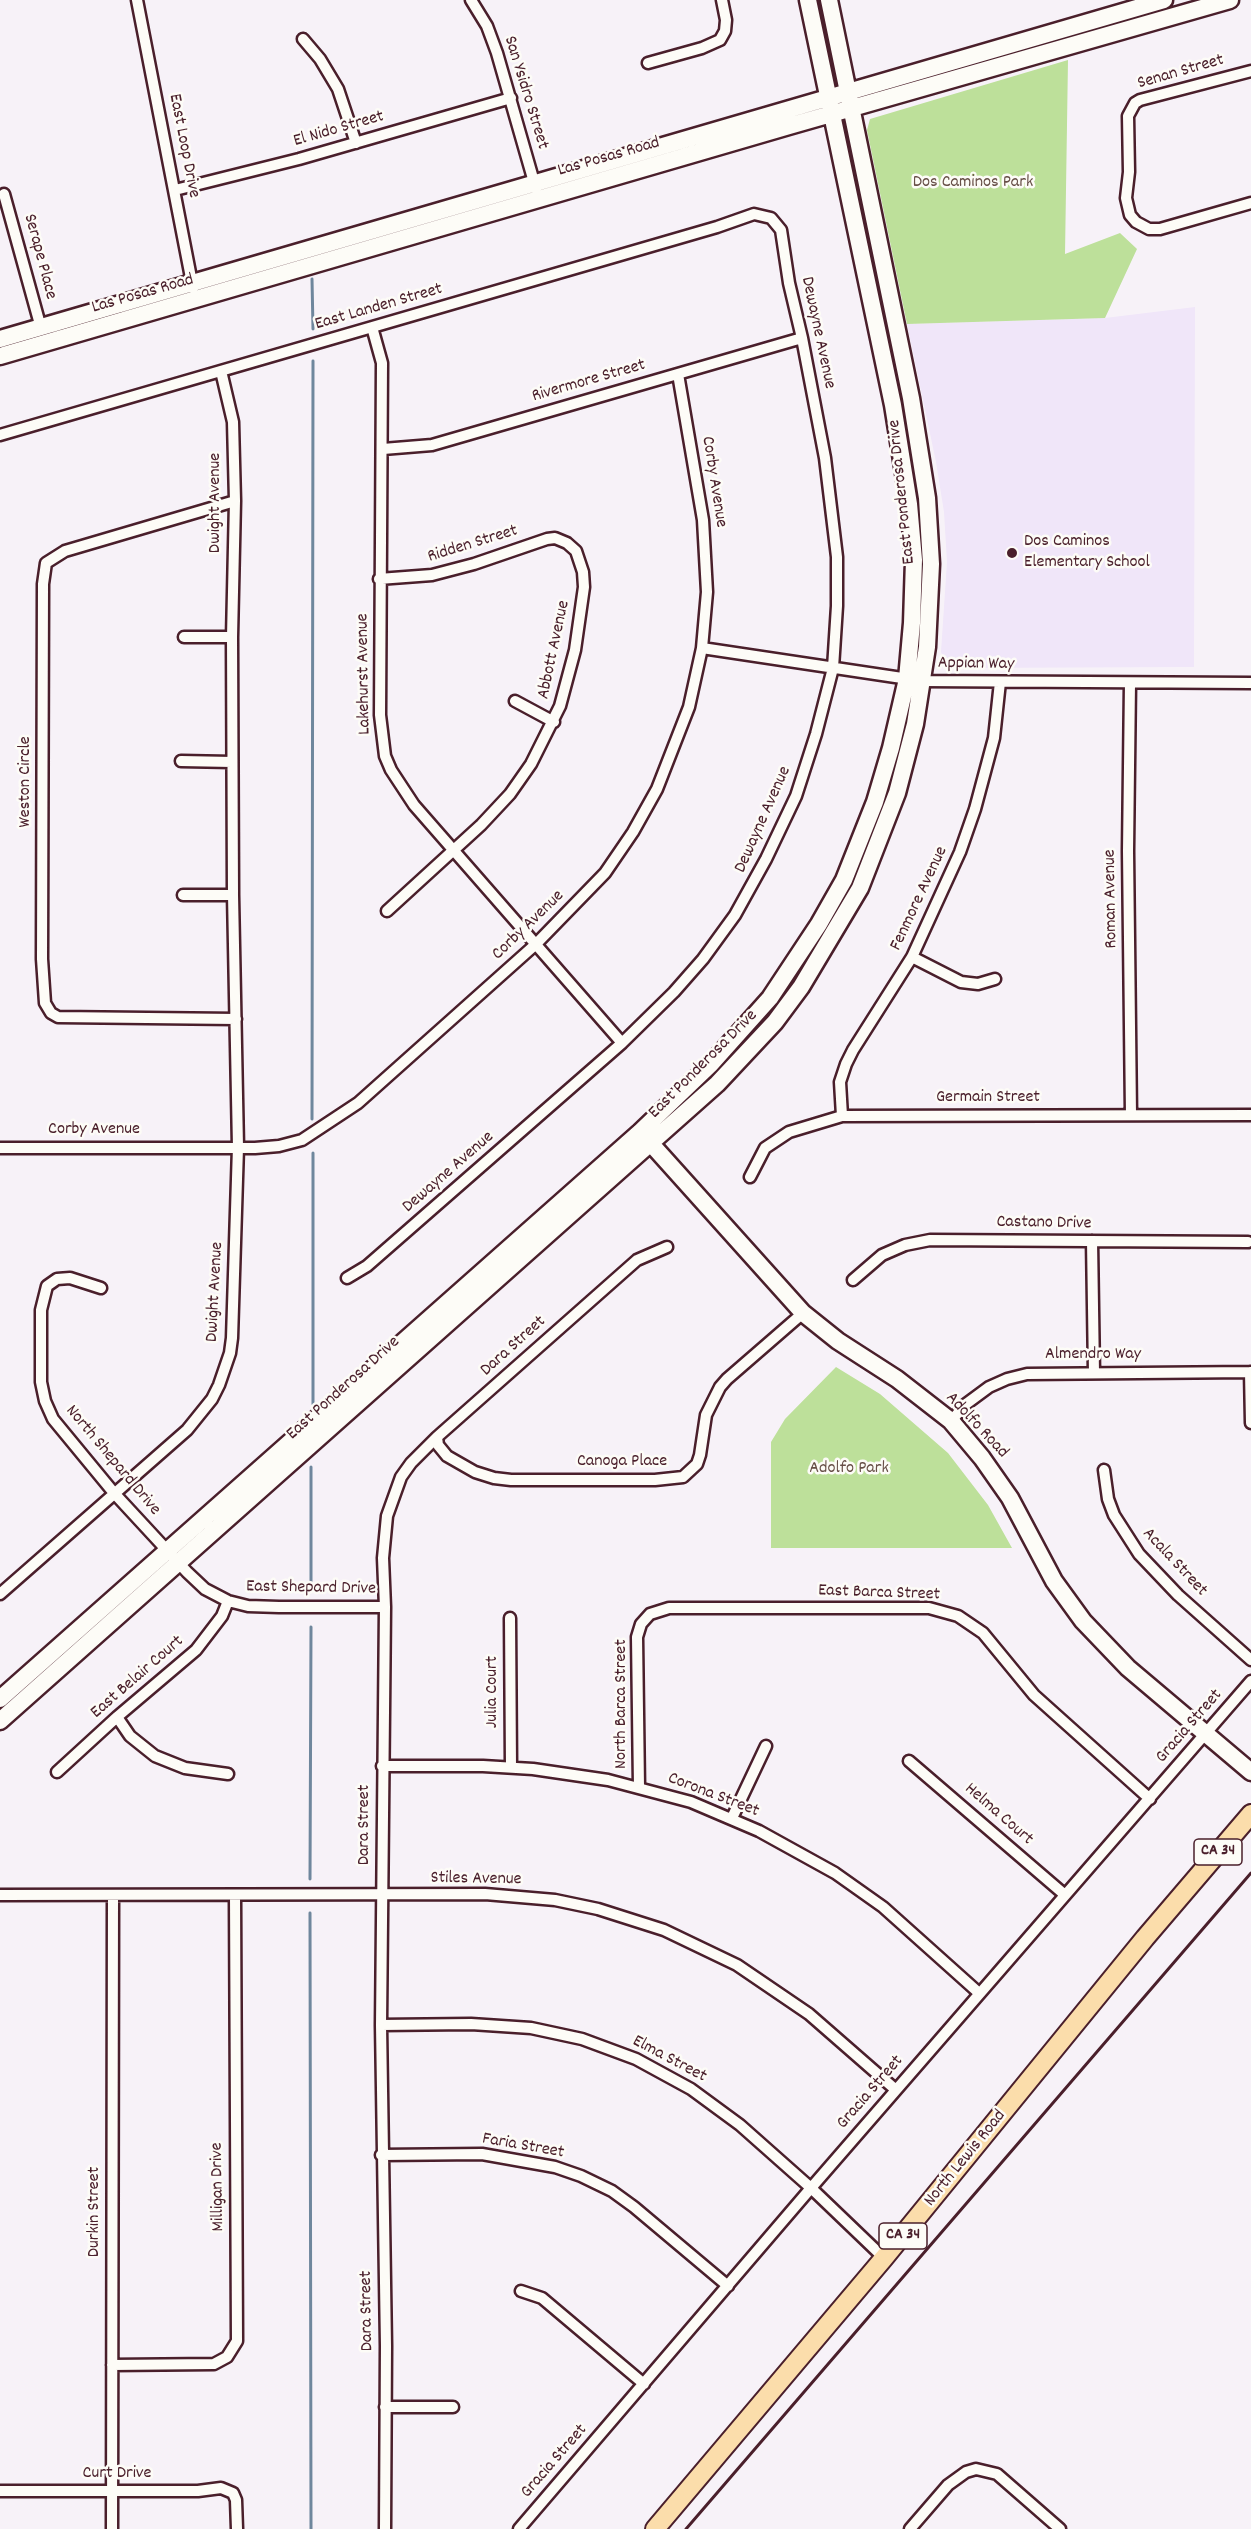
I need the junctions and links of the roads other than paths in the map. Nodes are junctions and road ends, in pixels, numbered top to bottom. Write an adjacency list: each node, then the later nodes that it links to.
1 (137, 0): 19 (street, East Loop Drive)
2 (471, 0): 14 (street, San Ysidro Street)
3 (722, 0): 10 (street)
4 (808, 0): 15 (main road, East Ponderosa Drive)
5 (829, 0): 13 (main road, East Ponderosa Drive)
6 (1164, 0): 8 (main road, Las Posas Road)
7 (1230, 0): 11 (main road, Las Posas Road)
8 (1096, 20): 11 (main road); 13 (main road, Las Posas Road)
9 (303, 39): 18 (street)
10 (648, 63)
11 (996, 67): 16 (main road, Las Posas Road)
12 (1251, 71): 22 (street, Senan Street)
13 (847, 92): 15 (main road, Las Posas Road); 16 (main road, East Ponderosa Drive)
14 (510, 98): 18 (street, El Nido Street); 20 (street, San Ysidro Street)
15 (828, 98): 17 (main road, East Ponderosa Drive); 20 (main road, Las Posas Road)
16 (851, 109): 17 (main road, Las Posas Road); 42 (main road, East Ponderosa Drive)
17 (831, 115): 20 (main road, Las Posas Road); 42 (main road, East Ponderosa Drive)
18 (356, 143): 19 (street, El Nido Street)
19 (175, 190): 24 (street, East Loop Drive)
20 (536, 190): 24 (main road, Las Posas Road); 25 (main road, Las Posas Road)
21 (4, 194): 27 (street, Serape Place)
22 (1251, 202)
23 (767, 216): 26 (street, East Landen Street); 28 (street, Dewayne Avenue)
24 (192, 282): 25 (street, East Loop Drive); 27 (main road, Las Posas Road)
25 (195, 300): 30 (main road, Las Posas Road)
26 (372, 327): 31 (street, East Landen Street); 34 (street, Lakehurst Avenue)
27 (41, 328): 29 (main road, Las Posas Road)
28 (802, 338): 32 (street, Rivermore Street); 41 (street, Dewayne Avenue)
29 (0, 339)
30 (0, 356)
31 (221, 371): 33 (street, East Landen Street); 35 (street, Dwight Avenue)
32 (678, 374): 34 (street, Rivermore Street); 40 (street, Corby Avenue)
33 (0, 435)
34 (383, 449): 37 (street, Lakehurst Avenue)
35 (235, 501): 39 (street, Dwight Avenue); 57 (street, Weston Circle)
36 (573, 547): 37 (street, Ridden Street); 47 (street, Abbott Avenue)
37 (380, 579): 50 (street, Lakehurst Avenue)
38 (184, 637): 39 (street)
39 (232, 637): 49 (street, Dwight Avenue)
40 (702, 648): 41 (street, Appian Way); 54 (street, Corby Avenue)
41 (832, 668): 42 (street, Appian Way); 58 (street, Dewayne Avenue)
42 (914, 680): 43 (street, Appian Way); 62 (main road, East Ponderosa Drive)
43 (1000, 682): 44 (street, Appian Way); 55 (street, Fenmore Avenue)
44 (1130, 683): 45 (street, Appian Way); 59 (street, Roman Avenue)
45 (1251, 683)
46 (515, 701): 47 (street)
47 (554, 722): 50 (street, Abbott Avenue)
48 (182, 761): 49 (street)
49 (232, 762): 52 (street, Dwight Avenue)
50 (453, 850): 53 (street, Abbott Avenue); 54 (street, Lakehurst Avenue)
51 (183, 895): 52 (street)
52 (232, 895): 57 (street, Dwight Avenue)
53 (387, 911)
54 (536, 944): 58 (street, Lakehurst Avenue); 63 (street, Corby Avenue)
55 (912, 957): 56 (street); 61 (street, Fenmore Avenue)
56 (995, 979)
57 (236, 1019): 63 (street, Dwight Avenue)
58 (622, 1043): 69 (street, Dewayne Avenue)
59 (1131, 1115): 60 (street, Germain Street); 61 (street, Germain Street)
60 (1251, 1115)
61 (842, 1116): 65 (street, Germain Street)
62 (646, 1138): 72 (main road, Adolfo Road); 80 (main road, East Ponderosa Drive)
63 (238, 1147): 64 (street, Corby Avenue); 79 (street, Dwight Avenue)
64 (0, 1148)
65 (750, 1177)
66 (1092, 1241): 67 (street, Castano Drive); 70 (street, Castano Drive); 74 (street)
67 (1248, 1242)
68 (667, 1247): 77 (street, Dara Street)
69 (347, 1278)
70 (853, 1280)
71 (101, 1288): 79 (street, North Shepard Drive)
72 (803, 1313): 75 (main road, Adolfo Road); 77 (street, Canoga Place)
73 (1251, 1372): 74 (street, Almendro Way); 76 (street)
74 (1094, 1373): 75 (street, Almendro Way)
75 (951, 1421): 91 (main road, Adolfo Road)
76 (1251, 1423)
77 (437, 1437): 83 (street, Dara Street)
78 (1104, 1470): 86 (street, Acala Street)
79 (114, 1493): 80 (street, North Shepard Drive); 81 (street, Dwight Avenue)
80 (172, 1557): 82 (street, East Shepard Drive); 88 (main road, East Ponderosa Drive); 90 (main road, East Ponderosa Drive)
81 (0, 1594)
82 (228, 1601): 83 (street, East Shepard Drive); 89 (street, East Belair Court)
83 (385, 1607): 94 (street, Dara Street)
84 (510, 1618): 95 (street, Julia Court)
85 (643, 1621): 99 (street, North Barca Street); 100 (street, East Barca Street)
86 (1251, 1660)
87 (1251, 1681): 91 (street, Gracia Street)
88 (0, 1700)
89 (117, 1717): 96 (street, East Belair Court); 98 (street)
90 (0, 1721)
91 (1206, 1734): 97 (main road, Adolfo Road); 100 (street, Gracia Street)
92 (766, 1746): 102 (street)
93 (909, 1761): 105 (street, Helma Court)
94 (382, 1766): 95 (street, Corona Street); 107 (street, Dara Street)
95 (511, 1767): 99 (street, Corona Street)
96 (57, 1772)
97 (1251, 1772)
98 (228, 1774)
99 (639, 1787): 102 (street, Corona Street)
100 (1150, 1799): 105 (street, Gracia Street)
101 (1251, 1814): 113 (main road, North Lewis Road / CA 34)
102 (732, 1818): 108 (street, Corona Street)
103 (0, 1895): 104 (street, Stiles Avenue)
104 (113, 1895): 106 (street, Stiles Avenue); 116 (street, Durkin Street)
105 (1065, 1895): 108 (street, Gracia Street)
106 (235, 1896): 107 (street, Stiles Avenue); 116 (street, Milligan Drive)
107 (382, 1896): 109 (street, Dara Street); 110 (street, Stiles Avenue)
108 (979, 1993): 110 (street, Gracia Street)
109 (381, 2025): 111 (street, Dara Street); 112 (street, Elma Street)
110 (896, 2090): 112 (street, Gracia Street)
111 (381, 2155): 114 (street, Faria Street); 118 (street, Dara Street)
112 (811, 2188): 113 (street, Elma Street); 114 (street, Gracia Street)
113 (884, 2258): 126 (main road, North Lewis Road / CA 34)
114 (728, 2286): 117 (street, Gracia Street)
115 (521, 2291): 117 (street)
116 (112, 2366): 121 (street, Durkin Street)
117 (644, 2384): 125 (street, Gracia Street)
118 (385, 2407): 119 (street); 124 (street, Dara Street)
119 (453, 2407)
120 (0, 2491): 121 (street, Curt Drive)
121 (112, 2492): 122 (street, Durkin Street); 123 (street, Curt Drive)
122 (112, 2529)
123 (237, 2529)
124 (385, 2529)
125 (519, 2529)
126 (655, 2529)
127 (910, 2529): 128 (street)
128 (1060, 2529)

